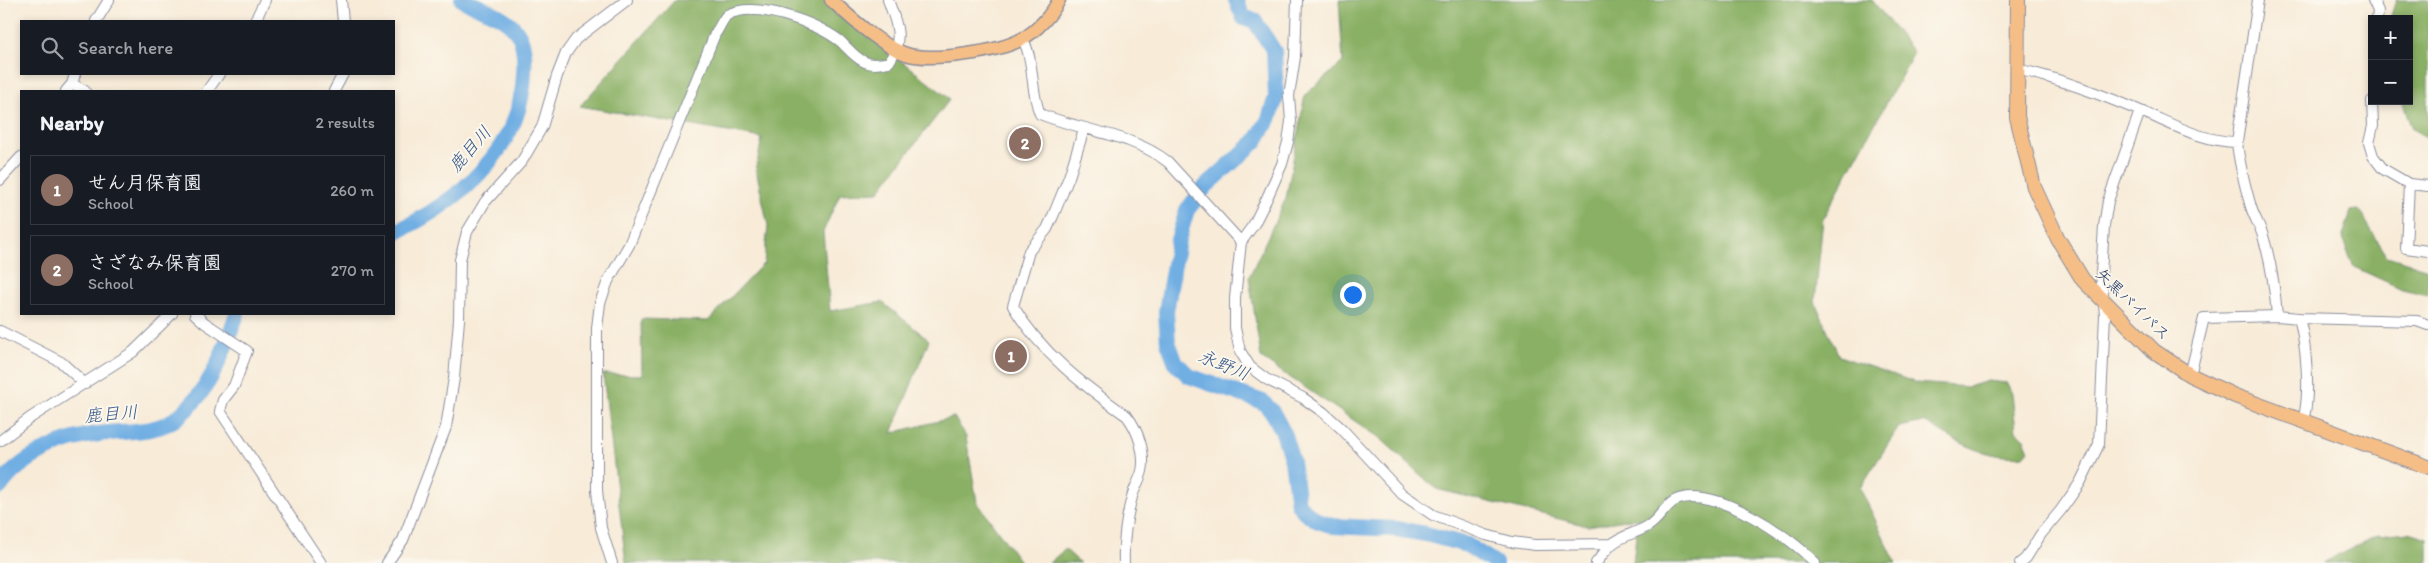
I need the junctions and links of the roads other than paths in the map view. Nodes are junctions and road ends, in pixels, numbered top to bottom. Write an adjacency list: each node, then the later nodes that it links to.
1 (108, 0): 13 (street)
2 (265, 0): 14 (street)
3 (341, 0): 15 (street)
4 (627, 0): 49 (street)
5 (831, 0): 17 (main road)
6 (888, 0): 17 (street)
7 (1059, 0): 16 (main road)
8 (1297, 0): 33 (street)
9 (2018, 0): 18 (highway, 矢黒バイパス)
10 (2258, 0): 28 (street)
11 (2374, 0): 12 (street)
12 (2378, 15)
13 (97, 20)
14 (255, 20)
15 (343, 20)
16 (1023, 39): 17 (main road); 27 (street)
17 (897, 50): 50 (street)
18 (2016, 69): 26 (street); 35 (highway, 矢黒バイパス)
19 (218, 75): 23 (street)
20 (342, 75): 24 (street)
21 (71, 83): 22 (street)
22 (82, 90)
23 (208, 90)
24 (334, 90)
25 (2372, 105): 31 (street)
26 (2140, 111): 28 (street); 35 (street)
27 (1084, 128): 33 (street); 51 (street)
28 (2238, 142): 38 (street)
29 (20, 158): 30 (street)
30 (0, 180)
31 (2408, 184): 32 (street); 34 (street)
32 (2428, 186)
33 (1241, 242): 47 (street)
34 (2428, 250)
35 (2105, 304): 42 (highway, 矢黒バイパス); 54 (street)
36 (171, 315): 43 (street)
37 (196, 315): 48 (street)
38 (2277, 316): 39 (street); 42 (street)
39 (2299, 318): 40 (street); 44 (street)
40 (2428, 325)
41 (0, 331): 43 (street)
42 (2190, 375): 44 (highway, 矢黒バイパス)
43 (85, 384): 45 (street)
44 (2303, 420): 46 (highway, 矢黒バイパス)
45 (0, 441)
46 (2428, 467)
47 (1612, 544): 52 (street); 53 (street)
48 (321, 563)
49 (387, 563)
50 (612, 563)
51 (1124, 563)
52 (1596, 563)
53 (1815, 563)
54 (2020, 563)

